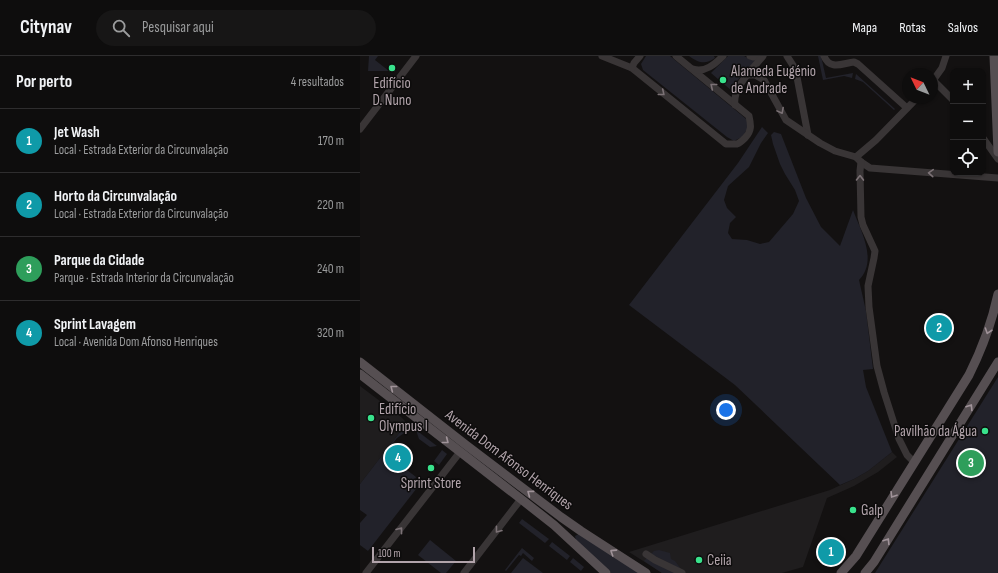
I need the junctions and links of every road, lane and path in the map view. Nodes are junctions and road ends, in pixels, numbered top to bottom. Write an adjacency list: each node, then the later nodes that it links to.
1 (416, 56): 24 (street)
2 (602, 56): 13 (street)
3 (640, 56): 13 (street)
4 (676, 56): 14 (street)
5 (723, 56): 14 (street)
6 (750, 56): 7 (street)
7 (758, 56)
8 (763, 56): 16 (street)
9 (787, 56): 25 (street)
10 (824, 56): 21 (street)
11 (946, 56): 15 (street)
12 (994, 56): 29 (main road)
13 (632, 68): 27 (street, one-way to 27)
14 (691, 68): 20 (street, one-way to 14)
15 (938, 74)
16 (748, 75): 20 (street); 25 (street, one-way to 25)
17 (938, 86): 18 (street)
18 (950, 97)
19 (911, 104): 21 (street)
20 (735, 105): 22 (street)
21 (907, 108): 31 (street)
22 (748, 116): 23 (street); 27 (street)
23 (756, 123)
24 (360, 129)
25 (808, 135): 31 (street)
26 (984, 140): 30 (street)
27 (726, 144): 28 (street)
28 (735, 150)
29 (998, 152)
30 (998, 159)
31 (859, 160): 32 (street, one-way to 31); 38 (street, one-way to 31)
32 (998, 178)
33 (998, 294): 38 (main road, one-way to 38)
34 (360, 362): 40 (main road, Avenida Dom Afonso Henriques, one-way to 34)
35 (998, 362): 51 (main road, one-way to 35)
36 (360, 374): 37 (main road, Avenida Dom Afonso Henriques, one-way to 37)
37 (460, 452): 39 (main road, Avenida Dom Afonso Henriques); 45 (street, one-way to 37)
38 (914, 462): 50 (main road, one-way to 50)
39 (521, 499): 41 (main road, Avenida Dom Afonso Henriques); 46 (street, one-way to 46)
40 (561, 517): 41 (main road); 42 (main road, Avenida Dom Afonso Henriques)
41 (554, 525): 43 (main road, Avenida Dom Afonso Henriques)
42 (578, 529): 43 (main road); 48 (main road, Avenida Dom Afonso Henriques, one-way to 42)
43 (570, 539): 47 (main road, Avenida Dom Afonso Henriques)
44 (646, 554): 49 (street)
45 (366, 573)
46 (464, 573)
47 (606, 573)
48 (646, 573)
49 (682, 573)
50 (841, 573)
51 (865, 573)

